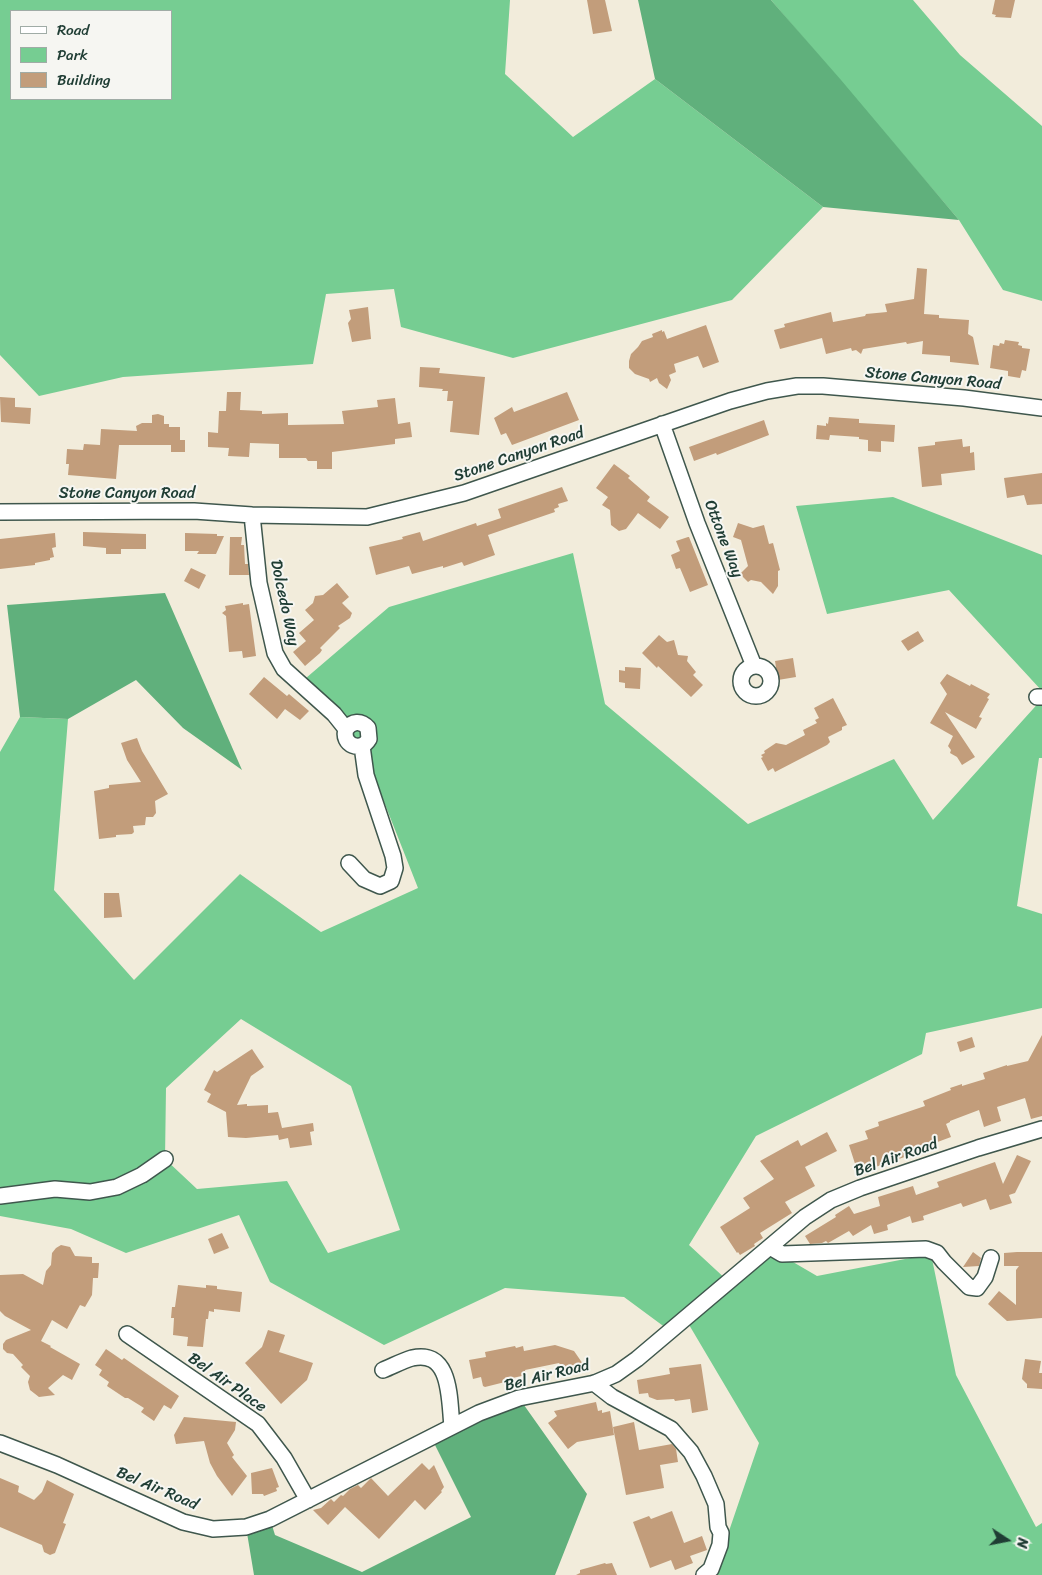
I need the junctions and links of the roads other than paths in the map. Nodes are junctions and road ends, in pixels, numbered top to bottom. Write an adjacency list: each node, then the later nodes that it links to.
1 (1042, 408): 2 (street, Stone Canyon Road)
2 (662, 424): 4 (street, Stone Canyon Road); 5 (street, Ottone Way)
3 (0, 512): 4 (street, Stone Canyon Road)
4 (252, 515): 6 (street, Dolcedo Way)
5 (754, 666)
6 (349, 863)
7 (1042, 1129): 10 (street, Bel Air Road)
8 (165, 1159): 9 (street)
9 (0, 1196)
10 (770, 1247): 11 (street); 14 (street, Bel Air Road)
11 (991, 1258)
12 (127, 1334): 17 (street, Bel Air Place)
13 (383, 1370): 15 (street)
14 (594, 1384): 15 (street, Bel Air Road); 18 (street)
15 (452, 1426): 17 (street, Bel Air Road)
16 (0, 1443): 17 (street, Bel Air Road)
17 (308, 1500)
18 (704, 1575)

